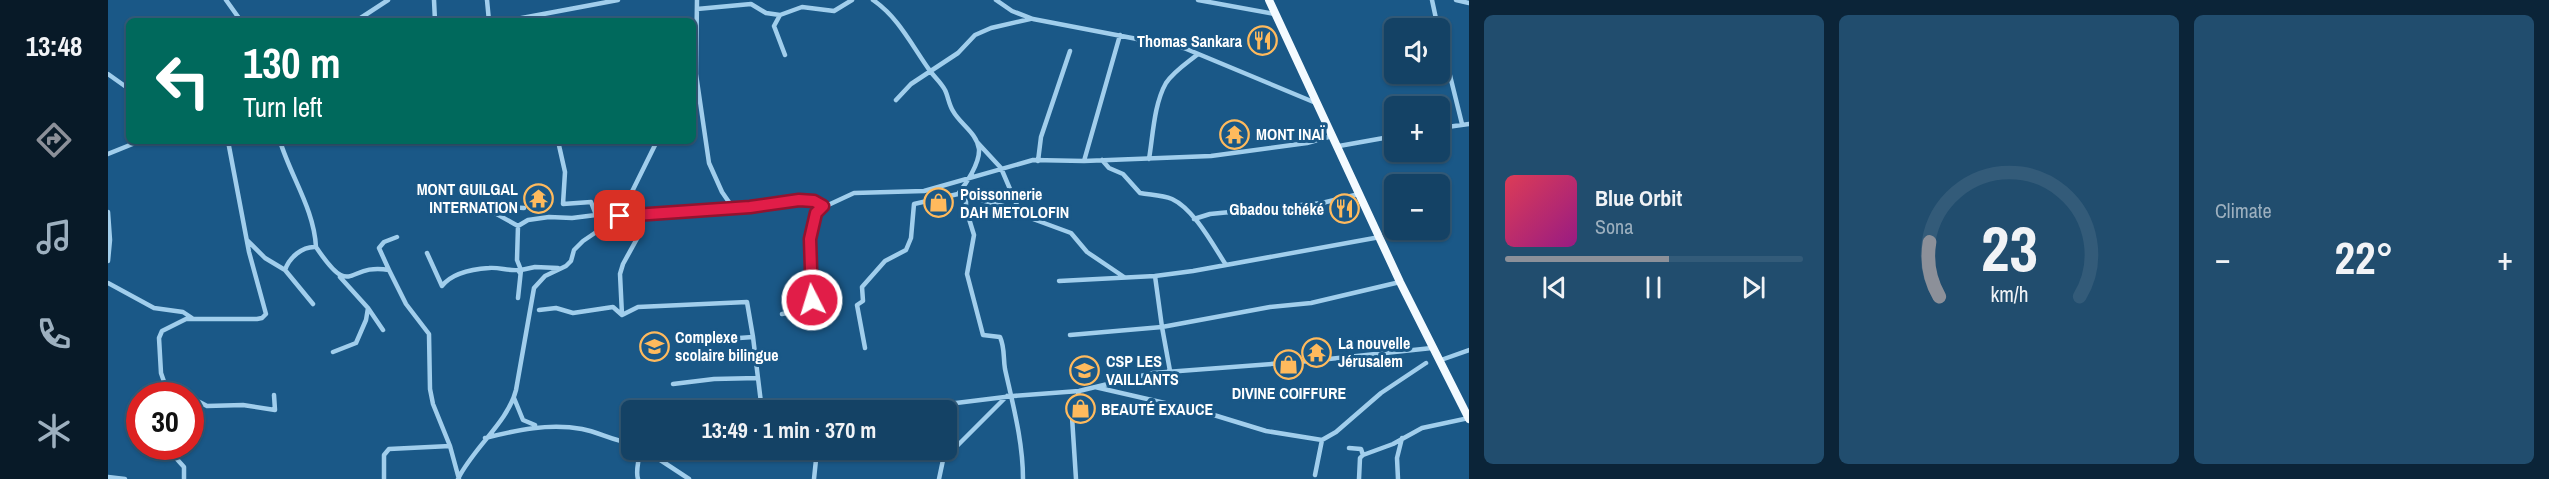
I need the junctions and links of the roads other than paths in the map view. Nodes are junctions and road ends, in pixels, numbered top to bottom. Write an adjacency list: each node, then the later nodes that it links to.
1 (226, 0): 21 (street)
2 (379, 0): 14 (street)
3 (434, 0): 23 (street)
4 (486, 0): 24 (street)
5 (618, 0): 25 (street)
6 (697, 0): 16 (street)
7 (852, 0): 20 (street)
8 (873, 0): 36 (street)
9 (996, 0): 17 (street)
10 (1198, 0): 19 (street)
11 (1269, 0): 19 (highway)
12 (1432, 0): 26 (street)
13 (1456, 0): 15 (street)
14 (387, 1): 22 (street)
15 (1469, 3)
16 (697, 9): 18 (street); 30 (street)
17 (1012, 11): 27 (street); 28 (street)
18 (766, 14): 20 (street); 29 (street)
19 (1275, 14): 43 (highway)
20 (780, 15): 29 (street)
21 (239, 18)
22 (361, 18)
23 (435, 18)
24 (489, 18)
25 (522, 18)
26 (1436, 18)
27 (1033, 19): 28 (street); 31 (street)
28 (1006, 24): 35 (street)
29 (774, 26): 34 (street)
30 (696, 31)
31 (1120, 35): 33 (street); 60 (street)
32 (1070, 51): 58 (street)
33 (1198, 54): 43 (street); 57 (street)
34 (785, 55)
35 (938, 67): 36 (street); 38 (street)
36 (930, 71): 38 (street); 42 (street)
37 (108, 74): 40 (street)
38 (936, 75): 49 (street)
39 (1450, 75): 45 (street)
40 (126, 87)
41 (696, 87): 68 (street)
42 (896, 100)
43 (1316, 104): 47 (highway)
44 (1469, 123): 45 (street)
45 (1462, 124): 46 (street)
46 (1450, 126)
47 (1332, 136): 55 (highway); 57 (street)
48 (1384, 138): 55 (street)
49 (977, 142): 61 (street); 62 (street)
50 (133, 144): 56 (street)
51 (229, 144): 78 (street)
52 (281, 144): 79 (street)
53 (559, 144): 72 (street)
54 (656, 144): 73 (street)
55 (1339, 146): 64 (highway)
56 (108, 154)
57 (1149, 159): 59 (street)
58 (1038, 160): 60 (street); 61 (street)
59 (1102, 160): 60 (street); 74 (street)
60 (1084, 161)
61 (1000, 168): 62 (street); 69 (street)
62 (968, 177): 63 (street); 66 (street)
63 (958, 194): 65 (street); 105 (street)
64 (1359, 194): 74 (street); 77 (highway)
65 (966, 197): 69 (street); 118 (street)
66 (823, 206): 68 (street); 97 (street)
67 (524, 208): 75 (street)
68 (733, 208): 71 (street)
69 (1019, 210): 89 (street)
70 (108, 212): 81 (street)
71 (641, 214): 73 (street); 98 (street)
72 (596, 215): 73 (street); 75 (street)
73 (620, 216): 83 (street)
74 (1194, 219): 82 (street)
75 (518, 226): 86 (street)
76 (397, 237): 85 (street)
77 (1380, 237): 82 (street); 91 (highway)
78 (247, 240): 84 (street); 99 (street)
79 (316, 246): 84 (street); 88 (street)
80 (427, 253): 86 (street)
81 (108, 261)
82 (1226, 265): 87 (street)
83 (558, 268): 86 (street); 119 (street)
84 (285, 270): 94 (street)
85 (388, 270): 88 (street); 129 (street)
86 (520, 272): 93 (street)
87 (1155, 276): 89 (street); 100 (street)
88 (340, 277): 95 (street)
89 (1124, 277): 90 (street)
90 (1059, 281)
91 (1400, 282): 100 (street); 106 (highway)
92 (108, 284): 99 (street)
93 (518, 298)
94 (313, 304)
95 (368, 308): 101 (street); 108 (street)
96 (539, 310): 98 (street)
97 (782, 314)
98 (622, 315): 103 (street)
99 (192, 318): 113 (street)
100 (1162, 327): 102 (street); 111 (street)
101 (383, 330)
102 (1070, 335)
103 (753, 337): 104 (street); 112 (street)
104 (697, 341)
105 (865, 348)
106 (1432, 348): 109 (highway); 111 (street)
107 (1469, 350): 109 (street)
108 (333, 352)
109 (1441, 360): 123 (highway)
110 (1426, 363): 128 (street)
111 (1170, 371): 115 (street)
112 (758, 378): 114 (street); 120 (street)
113 (164, 382)
114 (673, 384)
115 (1094, 387): 116 (street); 128 (street)
116 (1078, 391): 118 (street); 147 (street)
117 (274, 395): 122 (street)
118 (1010, 396): 121 (street); 145 (street); 146 (street)
119 (514, 398): 124 (street); 125 (street)
120 (761, 400)
121 (957, 403)
122 (204, 404)
123 (1469, 418): 126 (street)
124 (546, 427): 125 (street); 127 (street)
125 (485, 438): 141 (street)
126 (1402, 438): 131 (street); 149 (street)
127 (621, 440)
128 (1322, 440): 136 (street)
129 (450, 446): 140 (street); 141 (street)
130 (1349, 448): 131 (street)
131 (1363, 455): 148 (street)
132 (178, 460): 139 (street)
133 (640, 460): 142 (street)
134 (660, 460): 143 (street)
135 (816, 460): 144 (street)
136 (1316, 475)
137 (108, 477): 138 (street)
138 (125, 479)
139 (184, 479)
140 (384, 479)
141 (459, 479)
142 (638, 479)
143 (689, 479)
144 (814, 479)
145 (939, 479)
146 (1023, 479)
147 (1076, 479)
148 (1359, 479)
149 (1398, 479)

